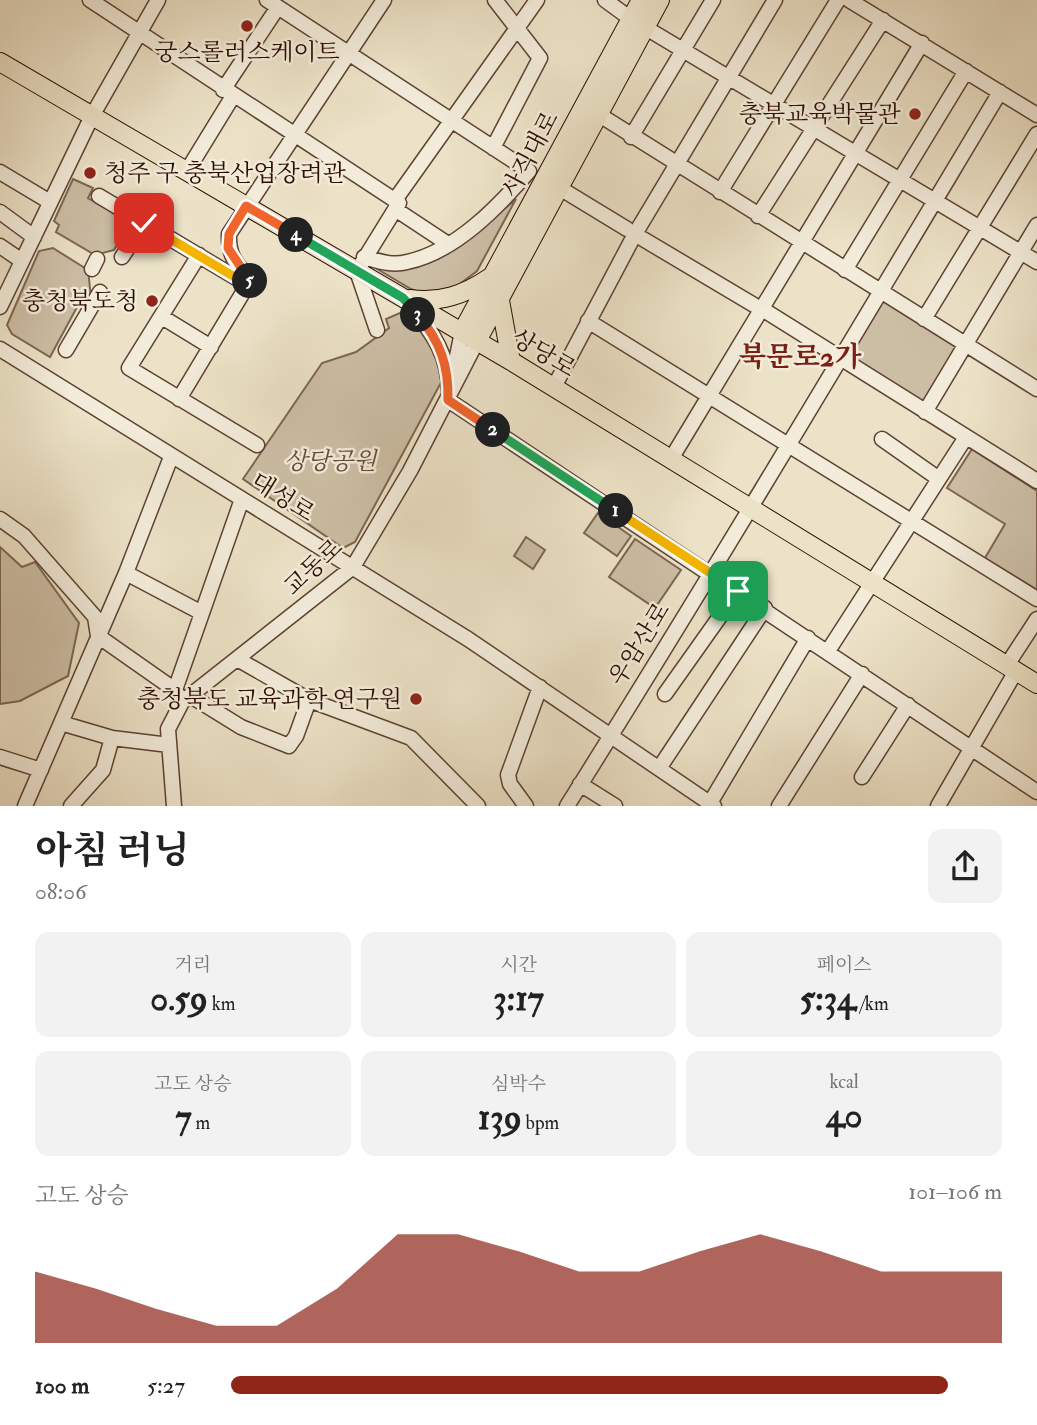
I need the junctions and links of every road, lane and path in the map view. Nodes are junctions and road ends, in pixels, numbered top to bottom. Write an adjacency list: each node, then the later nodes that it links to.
1 (90, 0): 17 (street)
2 (158, 0): 17 (street)
3 (384, 0): 20 (street)
4 (495, 0): 16 (street)
5 (537, 0): 16 (street)
6 (605, 0): 15 (street)
7 (641, 0): 15 (main road, 사직대로)
8 (660, 0): 15 (main road, 사직대로)
9 (713, 0): 19 (street)
10 (775, 0): 23 (street)
11 (838, 0): 26 (street)
12 (849, 0): 14 (street)
13 (272, 4): 20 (street); 25 (street)
14 (883, 20): 18 (street); 31 (street)
15 (638, 23): 19 (street); 27 (main road, 사직대로); 65 (main road, 사직대로)
16 (518, 26): 30 (street); 35 (street)
17 (138, 32): 25 (street); 29 (street)
18 (922, 43): 22 (street); 36 (street)
19 (684, 49): 23 (street); 34 (street)
20 (348, 53): 30 (street); 33 (street)
21 (0, 62): 29 (main road, 상당로)
22 (966, 71): 24 (street); 40 (street)
23 (732, 77): 26 (street); 37 (street)
24 (1000, 92): 28 (street); 44 (street, 우암산로)
25 (228, 93): 33 (street); 38 (street)
26 (775, 103): 31 (street); 42 (street)
27 (598, 114): 34 (street, 사직대로); 41 (main road, 사직대로)
28 (1037, 115)
29 (92, 116): 38 (main road, 상당로); 45 (street)
30 (451, 121): 35 (street); 46 (street)
31 (816, 127): 36 (street); 49 (street)
32 (1037, 134): 52 (street)
33 (293, 136): 46 (street); 47 (street)
34 (631, 136): 37 (street, 사직대로)
35 (493, 148): 56 (street)
36 (855, 152): 40 (street); 55 (street)
37 (676, 165): 42 (street, 사직대로); 53 (street)
38 (187, 171): 47 (main road, 상당로)
39 (0, 172): 45 (street)
40 (900, 180): 44 (street); 64 (street)
41 (558, 187): 53 (street); 69 (main road, 사직대로)
42 (720, 192): 49 (street, 사직대로)
43 (99, 196): 50 (street)
44 (935, 201): 52 (street); 68 (street, 우암산로)
45 (50, 202): 54 (street)
46 (395, 205): 56 (street); 63 (street)
47 (246, 206): 63 (main road, 상당로); 66 (street)
48 (0, 212): 54 (street)
49 (758, 216): 55 (street, 사직대로)
50 (144, 223): 59 (street); 60 (street)
51 (1037, 225): 58 (street)
52 (980, 228): 58 (street); 73 (street)
53 (635, 234): 74 (street); 81 (street)
54 (34, 237): 61 (street)
55 (801, 242): 64 (street, 사직대로); 85 (street)
56 (448, 244): 63 (street)
57 (0, 246): 61 (street)
58 (1021, 252): 62 (street); 77 (street)
59 (199, 255): 66 (street); 72 (street)
60 (122, 257)
61 (22, 261): 71 (street)
62 (1037, 262)
63 (360, 264): 70 (main road, 상당로); 75 (street)
64 (845, 270): 68 (street, 사직대로)
65 (492, 276): 70 (main road); 76 (main road, 사직대로)
66 (248, 285): 78 (street)
67 (100, 292): 80 (street)
68 (879, 292): 73 (street, 사직대로); 81 (street, 우암산로)
69 (499, 295): 76 (main road, 사직대로); 82 (main road)
70 (403, 298): 76 (main road, 상당로); 87 (street)
71 (0, 307)
72 (162, 317): 78 (street); 86 (street)
73 (924, 319): 77 (street, 사직대로)
74 (588, 321): 83 (street); 85 (street)
75 (377, 330)
76 (469, 337): 82 (main road, 상당로); 87 (street, 교동로)
77 (967, 345): 84 (street, 사직대로); 88 (street)
78 (211, 347): 86 (street)
79 (0, 349): 93 (street, 대성로)
80 (66, 350)
81 (839, 357): 88 (street); 91 (street, 우암산로)
82 (511, 361): 83 (main road, 상당로)
83 (554, 387): 94 (main road, 상당로)
84 (1037, 389)
85 (710, 394): 91 (street); 94 (street)
86 (179, 399): 92 (street)
87 (448, 400): 101 (street, 교동로); 103 (street)
88 (925, 412): 89 (street)
89 (966, 437): 95 (street); 96 (street)
90 (883, 439): 95 (street)
91 (787, 443): 98 (street, 우암산로); 100 (street)
92 (257, 445)
93 (171, 457): 97 (street, 대성로); 102 (street)
94 (671, 459): 98 (main road, 상당로)
95 (939, 479): 100 (street)
96 (1037, 481)
97 (242, 499): 101 (street, 대성로); 108 (street)
98 (751, 508): 103 (street, 우암산로); 104 (main road, 상당로)
99 (0, 519): 110 (street)
100 (912, 520): 104 (street); 106 (street)
101 (353, 567): 113 (street, 교동로); 117 (street, 대성로)
102 (126, 573): 108 (street); 110 (street)
103 (710, 573): 105 (street); 123 (street, 우암산로)
104 (872, 583): 112 (street); 114 (main road, 상당로)
105 (738, 591): 107 (street); 118 (street)
106 (1037, 599)
107 (765, 608): 111 (street); 128 (street)
108 (202, 613): 119 (street)
109 (1037, 619): 114 (street)
110 (98, 636): 119 (street); 122 (street)
111 (808, 638): 112 (street); 133 (street)
112 (828, 651): 115 (street)
113 (239, 660): 119 (street, 교동로); 120 (street)
114 (1011, 668): 116 (main road, 상당로); 126 (street)
115 (862, 674): 121 (street); 141 (street)
116 (1037, 684)
117 (540, 687): 123 (street, 대성로); 138 (street)
118 (665, 694)
119 (183, 696): 120 (street); 125 (street, 교동로)
120 (309, 700): 137 (street)
121 (908, 705): 126 (street); 130 (street)
122 (61, 723): 124 (street); 129 (street)
123 (610, 733): 128 (street, 대성로); 131 (street, 우암산로)
124 (112, 738): 125 (street); 135 (street)
125 (169, 745): 136 (street, 교동로)
126 (971, 748): 132 (street); 142 (street)
127 (0, 757): 129 (street)
128 (660, 767): 133 (street, 대성로)
129 (41, 770): 134 (street)
130 (862, 778)
131 (580, 784): 139 (street, 우암산로); 140 (street)
132 (1037, 792)
133 (712, 804)
134 (25, 806)
135 (71, 806)
136 (174, 806)
137 (478, 806)
138 (526, 806)
139 (567, 806)
140 (615, 806)
141 (779, 806)
142 (938, 806)

